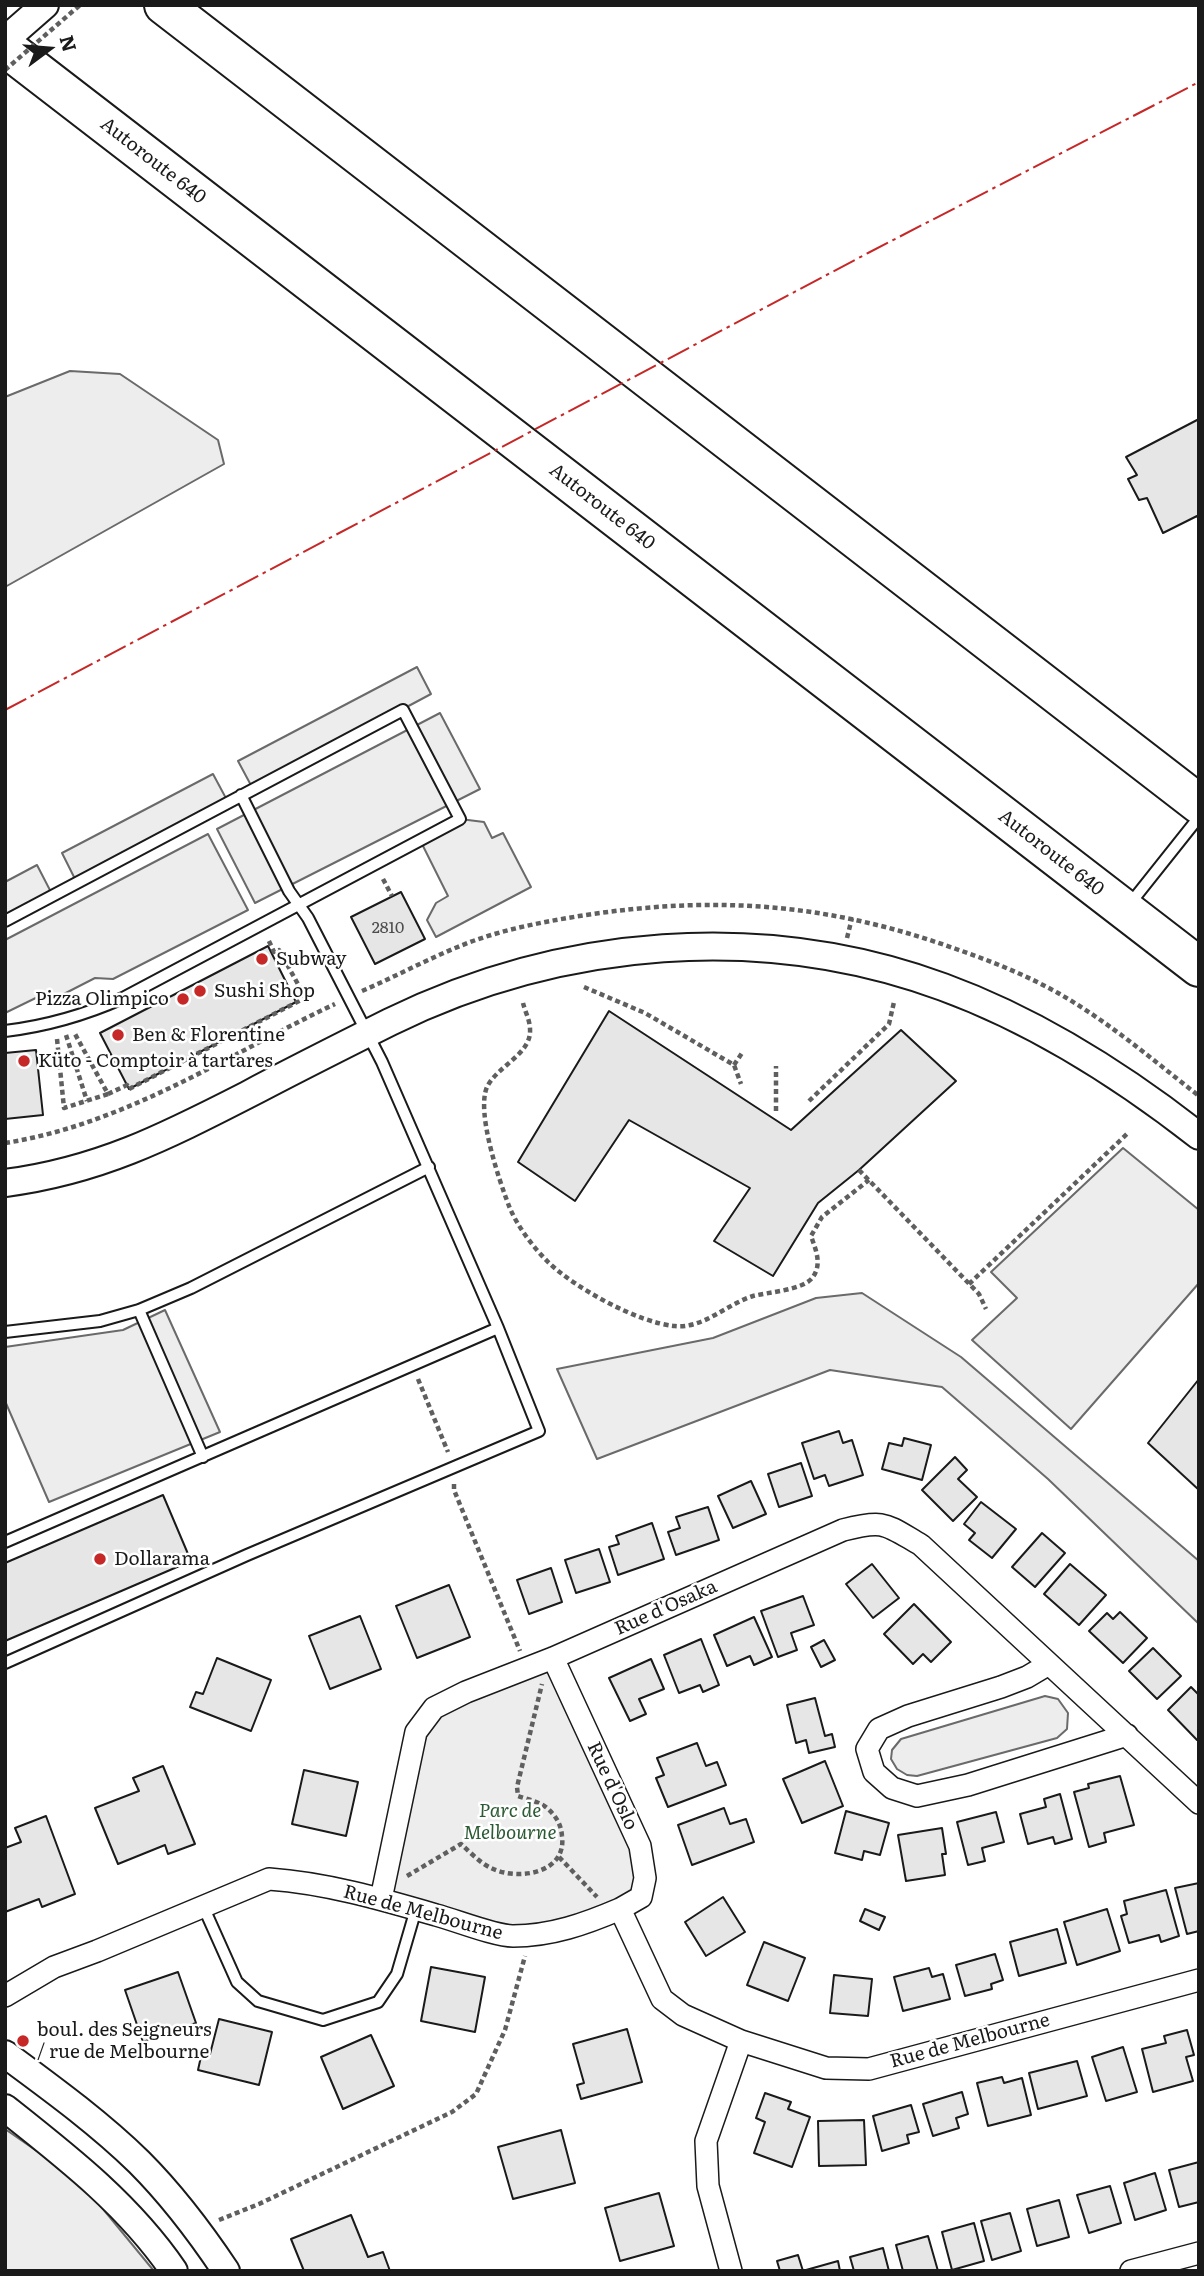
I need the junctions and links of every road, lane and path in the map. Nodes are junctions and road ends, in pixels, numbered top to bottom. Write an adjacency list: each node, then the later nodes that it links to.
1 (45, 5): 5 (street)
2 (80, 5): 8 (path, bridge)
3 (164, 5): 7 (highway)
4 (186, 5): 7 (highway)
5 (5, 40)
6 (5, 47): 15 (highway, Autoroute 640)
7 (231, 57): 10 (highway)
8 (5, 70)
9 (241, 795): 14 (lane); 14 (lane); 16 (lane)
10 (1199, 804)
11 (1199, 817): 15 (lane)
12 (383, 878): 13 (path)
13 (392, 896)
14 (299, 905): 23 (lane); 24 (lane)
15 (1125, 910): 18 (highway, Autoroute 640)
16 (5, 921)
17 (268, 939): 32 (path)
18 (1199, 967)
19 (584, 987): 29 (path)
20 (894, 1002): 34 (path)
21 (523, 1003): 41 (path)
22 (329, 1007): 38 (path)
23 (5, 1031)
24 (368, 1033): 37 (street); 39 (lane); 42 (street)
25 (75, 1034): 32 (path)
26 (66, 1037): 33 (path)
27 (57, 1039): 33 (path)
28 (742, 1053): 29 (path)
29 (734, 1065): 31 (path)
30 (776, 1066): 35 (path)
31 (741, 1084)
32 (108, 1094): 33 (path)
33 (87, 1101)
34 (809, 1101)
35 (776, 1111)
36 (1128, 1133): 43 (path)
37 (1199, 1136)
38 (5, 1143)
39 (429, 1167): 45 (lane); 46 (lane)
40 (859, 1170): 41 (path)
41 (869, 1180): 43 (path)
42 (5, 1183)
43 (969, 1284): 44 (path)
44 (986, 1309)
45 (139, 1310): 47 (lane); 49 (lane)
46 (498, 1328): 48 (lane); 50 (lane)
47 (5, 1332)
48 (412, 1365): 49 (lane); 50 (path)
49 (203, 1457): 51 (lane)
50 (454, 1467): 52 (path); 54 (lane)
51 (5, 1542)
52 (521, 1654)
53 (550, 1658): 55 (street, Rue d'Osaka); 58 (path); 59 (street, Rue d'Osaka); 62 (street, Rue d'Oslo)
54 (5, 1663)
55 (1049, 1664): 56 (street, Rue d'Osaka); 56 (street)
56 (1127, 1735): 57 (street, Rue d'Osaka)
57 (1199, 1803)
58 (559, 1857): 59 (path); 62 (path)
59 (382, 1892): 60 (street, Rue de Melbourne); 61 (street, Rue de Melbourne)
60 (203, 1906): 61 (lane); 65 (street, Rue de Melbourne)
61 (416, 1909): 63 (street, Rue de Melbourne)
62 (616, 1911): 63 (street, Rue de Melbourne); 66 (street, Rue de Melbourne)
63 (530, 1935): 69 (path)
64 (1199, 1980): 66 (street, Rue de Melbourne)
65 (5, 1996)
66 (741, 2041): 73 (street)
67 (5, 2054): 72 (street)
68 (5, 2108): 71 (street)
69 (219, 2220)
70 (1199, 2253): 74 (street)
71 (174, 2271)
72 (226, 2271)
73 (730, 2271)
74 (1131, 2271)

